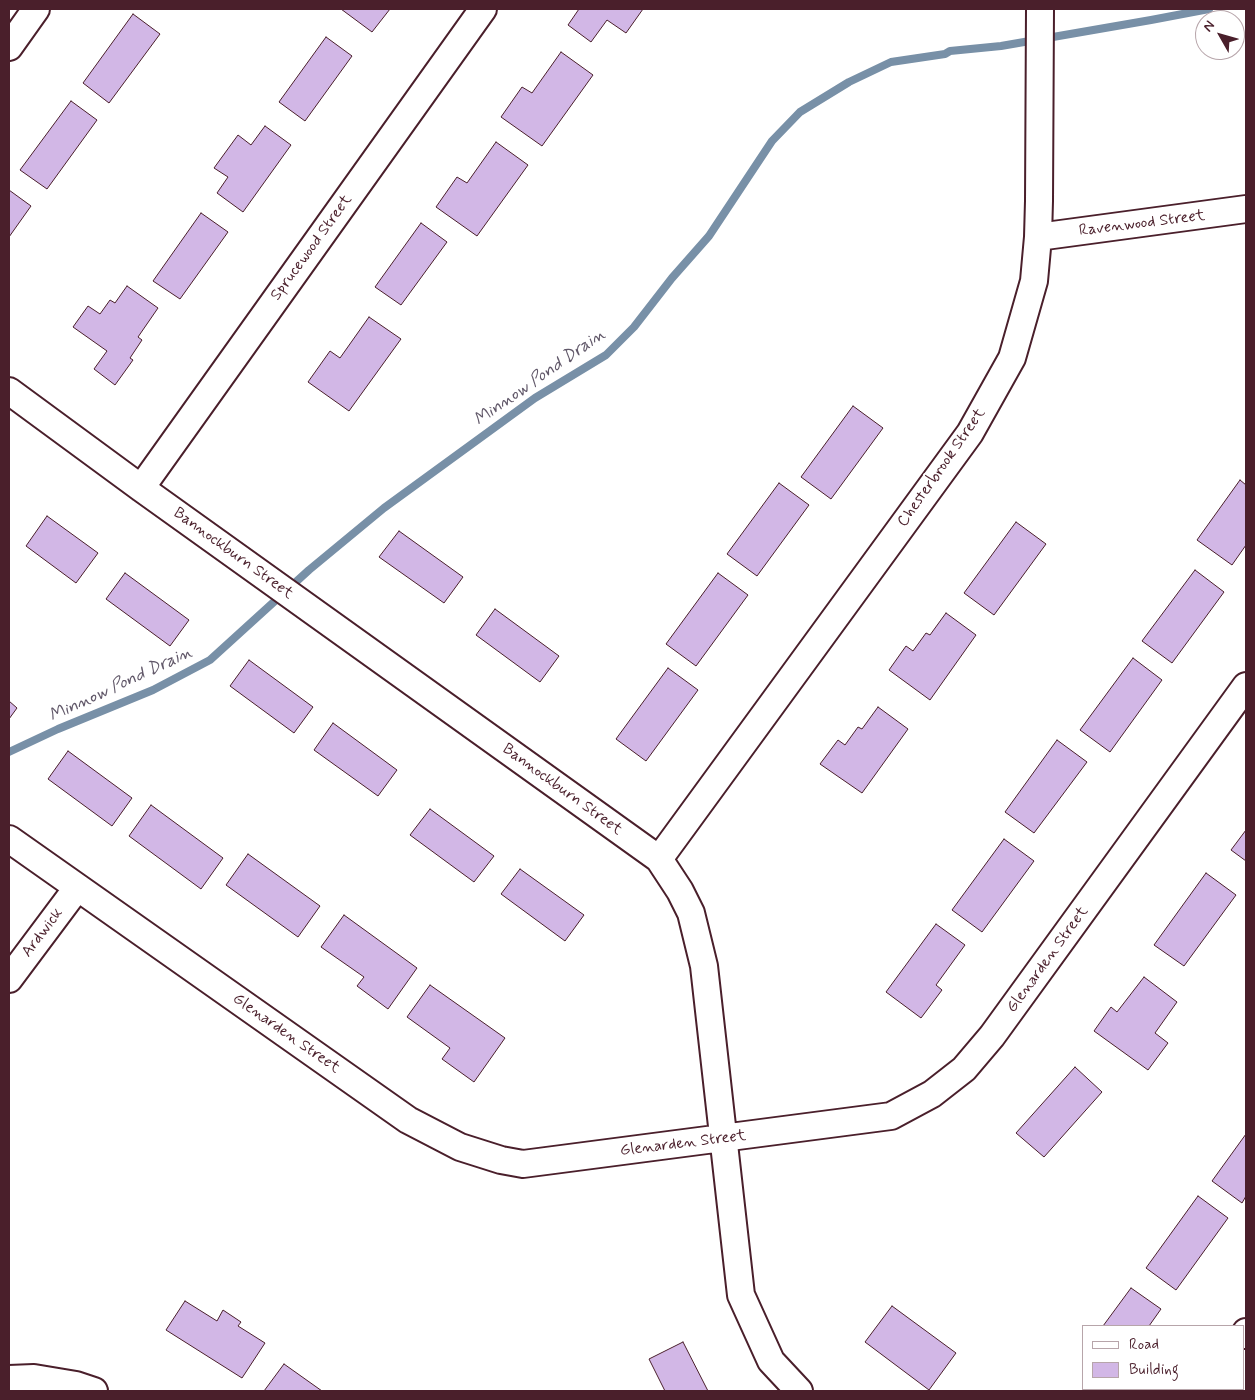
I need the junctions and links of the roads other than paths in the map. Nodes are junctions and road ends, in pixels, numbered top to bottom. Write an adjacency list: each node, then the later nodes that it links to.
1 (36, 9): 4 (street)
2 (483, 9): 8 (street, Sprucewood Street)
3 (1040, 12): 6 (street, Chesterbrook Street)
4 (9, 47)
5 (1246, 209): 6 (street, Ravenwood Street)
6 (1038, 237): 11 (street, Chesterbrook Street)
7 (9, 391): 8 (street, Bannockburn Street)
8 (141, 488): 11 (street, Bannockburn Street)
9 (1246, 686): 14 (street, Glenarden Street)
10 (9, 839): 12 (street, Glenarden Street)
11 (659, 859): 14 (street, Bannockburn Street)
12 (77, 888): 13 (street, Ardwick); 14 (street, Glenarden Street)
13 (9, 979)
14 (725, 1139): 17 (street, Bannockburn Street)
15 (9, 1379): 16 (street)
16 (94, 1391)
17 (799, 1391)

